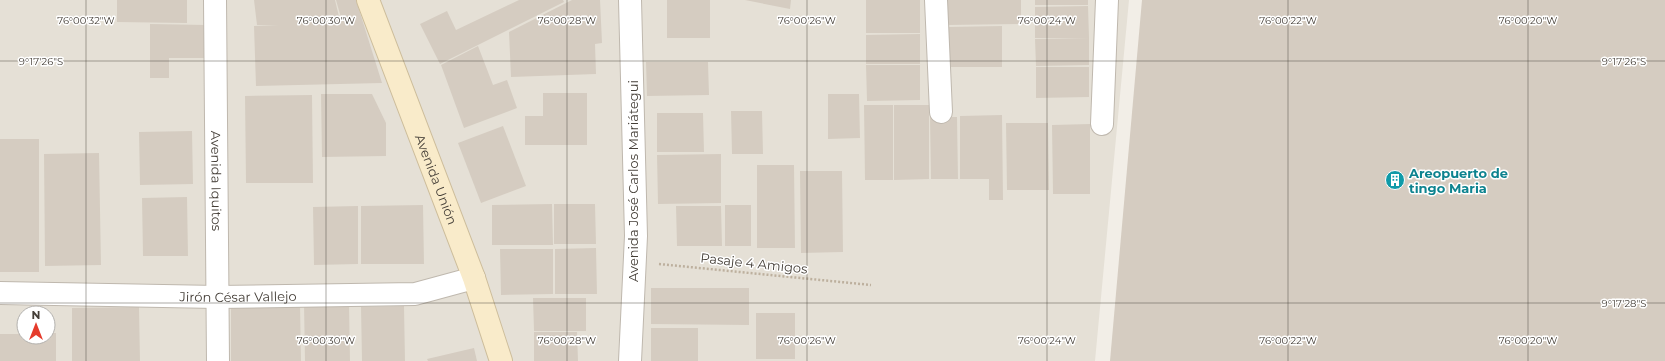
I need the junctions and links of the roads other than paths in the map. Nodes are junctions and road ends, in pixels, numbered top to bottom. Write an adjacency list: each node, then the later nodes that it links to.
1 (215, 0): 10 (street, Avenida Iquitos)
2 (368, 0): 8 (main road, Avenida Unión)
3 (630, 0): 13 (street, Avenida José Carlos Mariátegui)
4 (936, 0): 6 (street)
5 (1107, 0): 7 (street)
6 (941, 112)
7 (1102, 124)
8 (474, 278): 10 (street, Jirón César Vallejo); 12 (main road, Avenida Unión)
9 (0, 293): 10 (street, Jirón César Vallejo)
10 (217, 297): 11 (street, Avenida Iquitos)
11 (218, 361)
12 (501, 361)
13 (630, 361)

